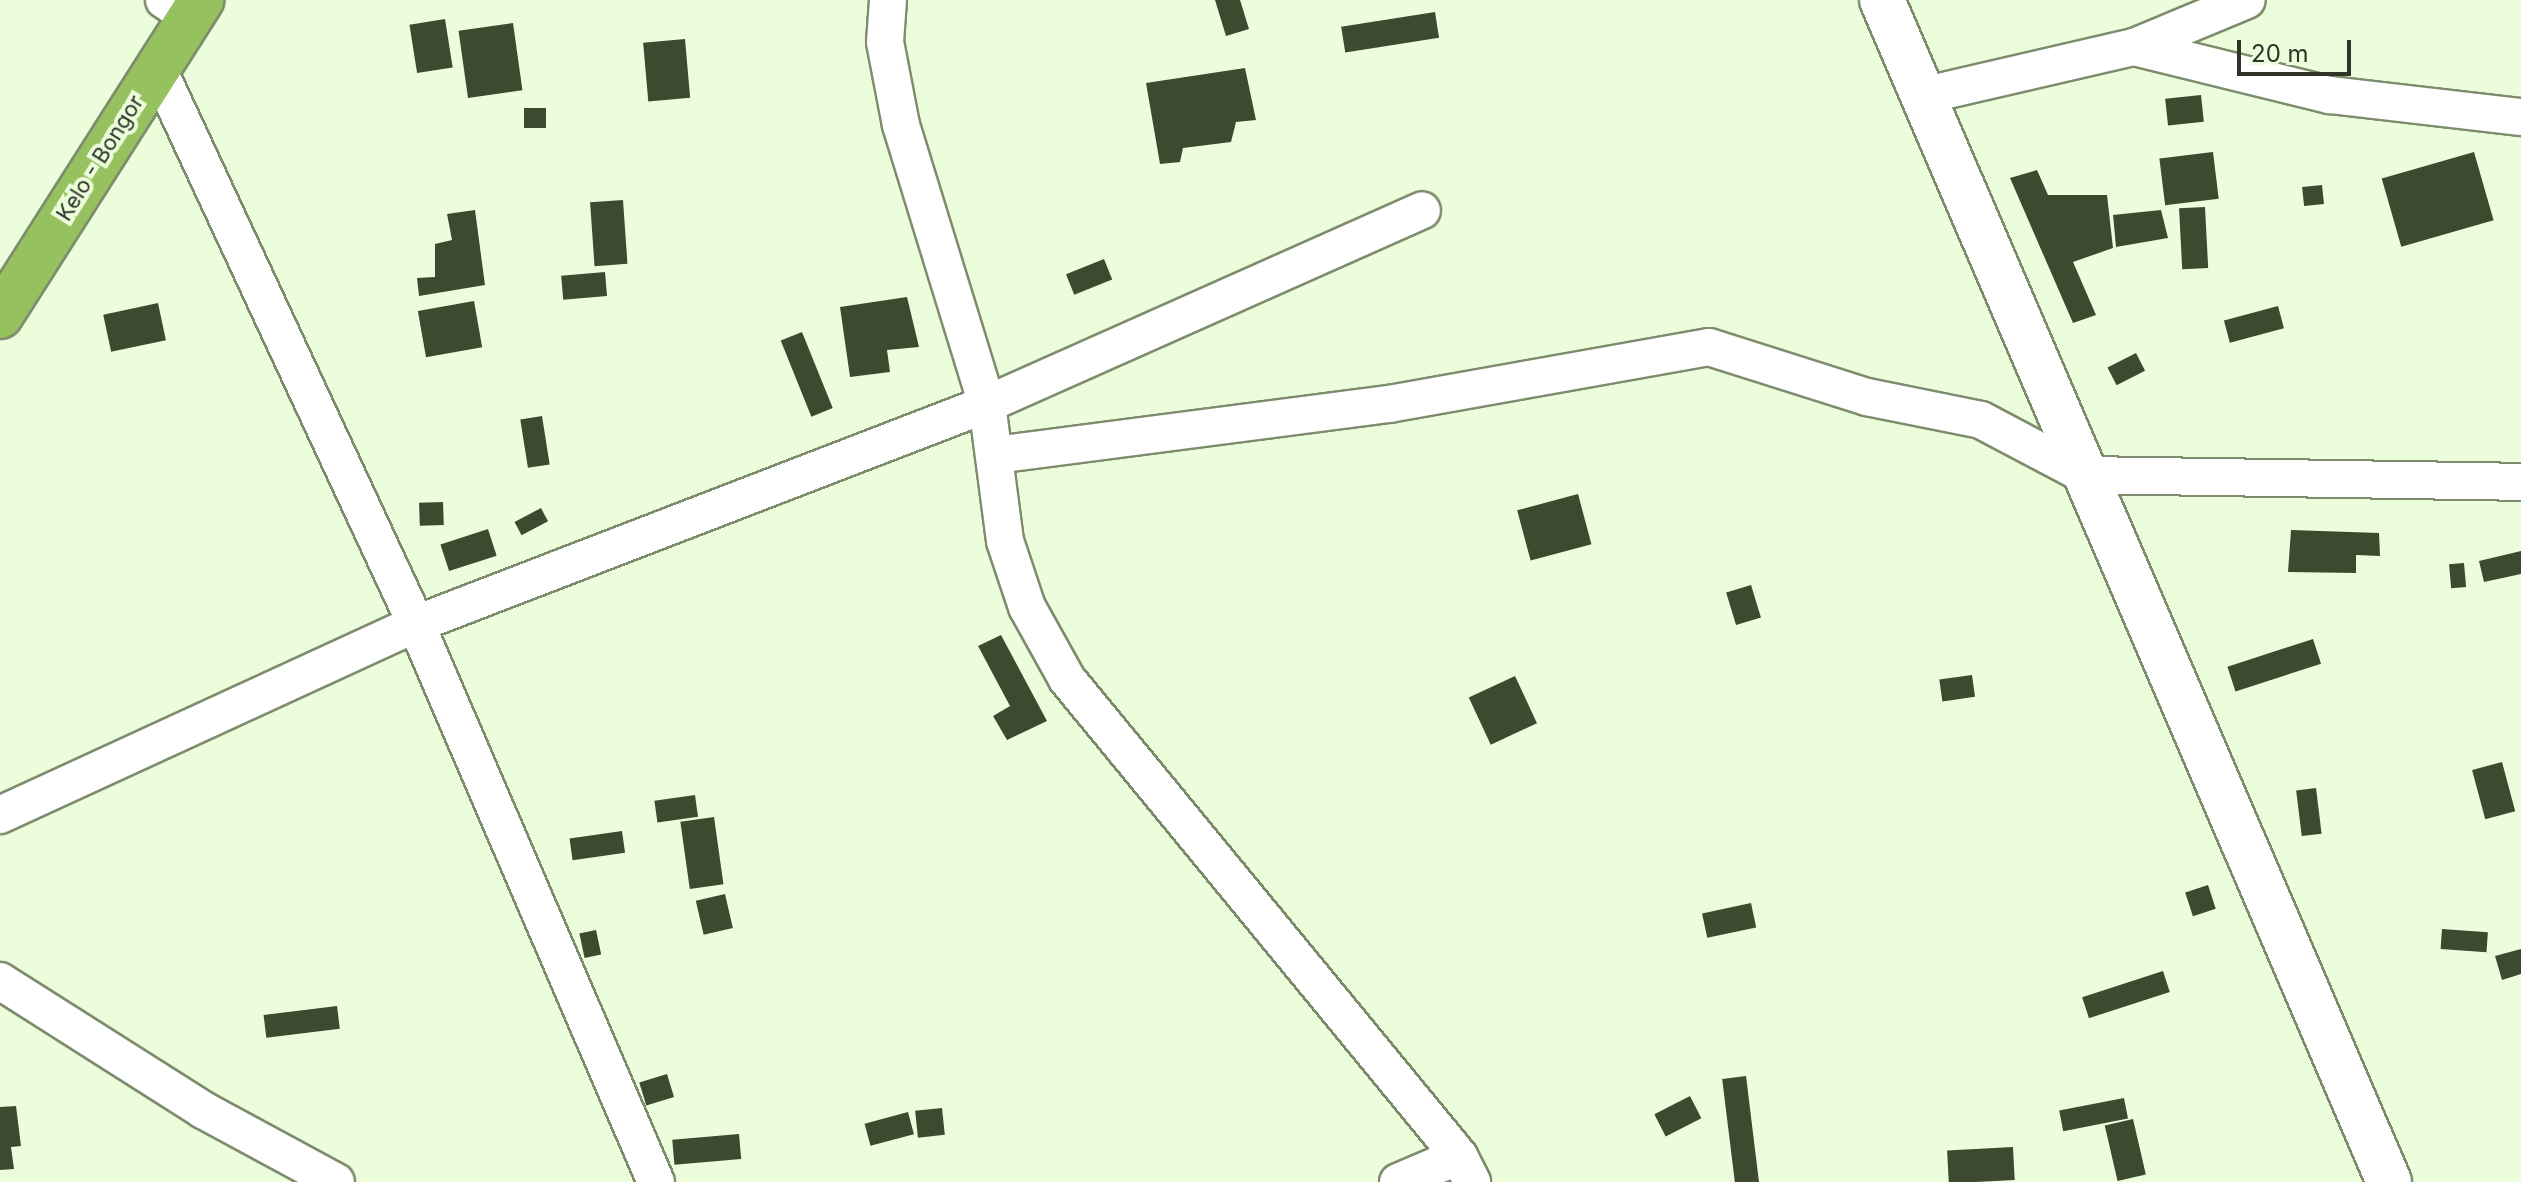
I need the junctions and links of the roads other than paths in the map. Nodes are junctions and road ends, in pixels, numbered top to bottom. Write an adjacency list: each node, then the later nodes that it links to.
1 (888, 0): 11 (street)
2 (1882, 0): 7 (street)
3 (2247, 0): 5 (street)
4 (185, 6): 6 (highway, Kelo - Bongor)
5 (2134, 47): 7 (street); 8 (street)
6 (157, 67): 10 (highway, Kelo - Bongor); 15 (street)
7 (1926, 95): 13 (street)
8 (2521, 117)
9 (1422, 210): 11 (street)
10 (0, 316)
11 (987, 404): 12 (street); 15 (street)
12 (995, 455): 13 (street); 18 (street)
13 (2085, 475): 14 (street); 22 (street)
14 (2521, 482)
15 (416, 624): 16 (street); 20 (street)
16 (0, 815)
17 (0, 981): 19 (street)
18 (1466, 1169): 21 (street)
19 (336, 1182)
20 (656, 1182)
21 (1398, 1182)
22 (2389, 1182)

